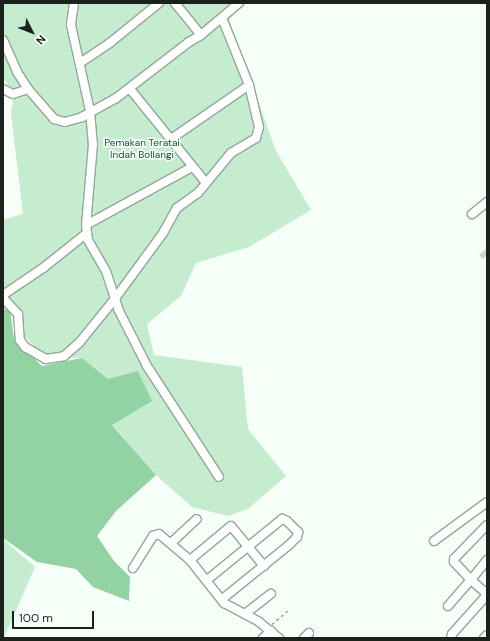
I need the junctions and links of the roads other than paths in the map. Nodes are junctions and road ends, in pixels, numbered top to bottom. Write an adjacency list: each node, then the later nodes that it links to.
1 (74, 3): 8 (street)
2 (159, 3): 8 (street)
3 (175, 3): 6 (street)
4 (236, 4): 5 (street)
5 (222, 18): 6 (street); 9 (street)
6 (201, 35): 12 (street)
7 (3, 40): 11 (street)
8 (80, 62): 13 (street)
9 (249, 85): 14 (street); 16 (street)
10 (3, 89): 11 (street)
11 (28, 89): 13 (street)
12 (130, 89): 13 (street); 14 (street)
13 (90, 112): 19 (street)
14 (171, 139): 15 (street)
15 (192, 167): 16 (street); 19 (street)
16 (206, 183): 22 (street)
17 (487, 202): 18 (street)
18 (472, 214)
19 (87, 229): 20 (street); 22 (street)
20 (3, 295)
21 (3, 298): 22 (street)
22 (114, 300): 23 (street)
23 (219, 477)
24 (485, 506): 27 (street)
25 (197, 519): 28 (street)
26 (487, 525): 35 (street)
27 (434, 540)
28 (171, 543): 30 (street); 33 (street)
29 (248, 547): 30 (street); 32 (street); 32 (street); 34 (street)
30 (190, 560): 34 (street)
31 (487, 560): 35 (street)
32 (264, 566): 38 (street)
33 (133, 568)
34 (207, 580): 38 (street)
35 (471, 580): 37 (street); 39 (street)
36 (271, 594): 40 (street)
37 (487, 594): 45 (street)
38 (221, 600): 40 (street)
39 (448, 606)
40 (245, 614): 41 (street)
41 (269, 630): 43 (street); 44 (street)
42 (487, 635): 46 (street)
43 (263, 638)
44 (279, 638)
45 (451, 638)
46 (484, 638)

